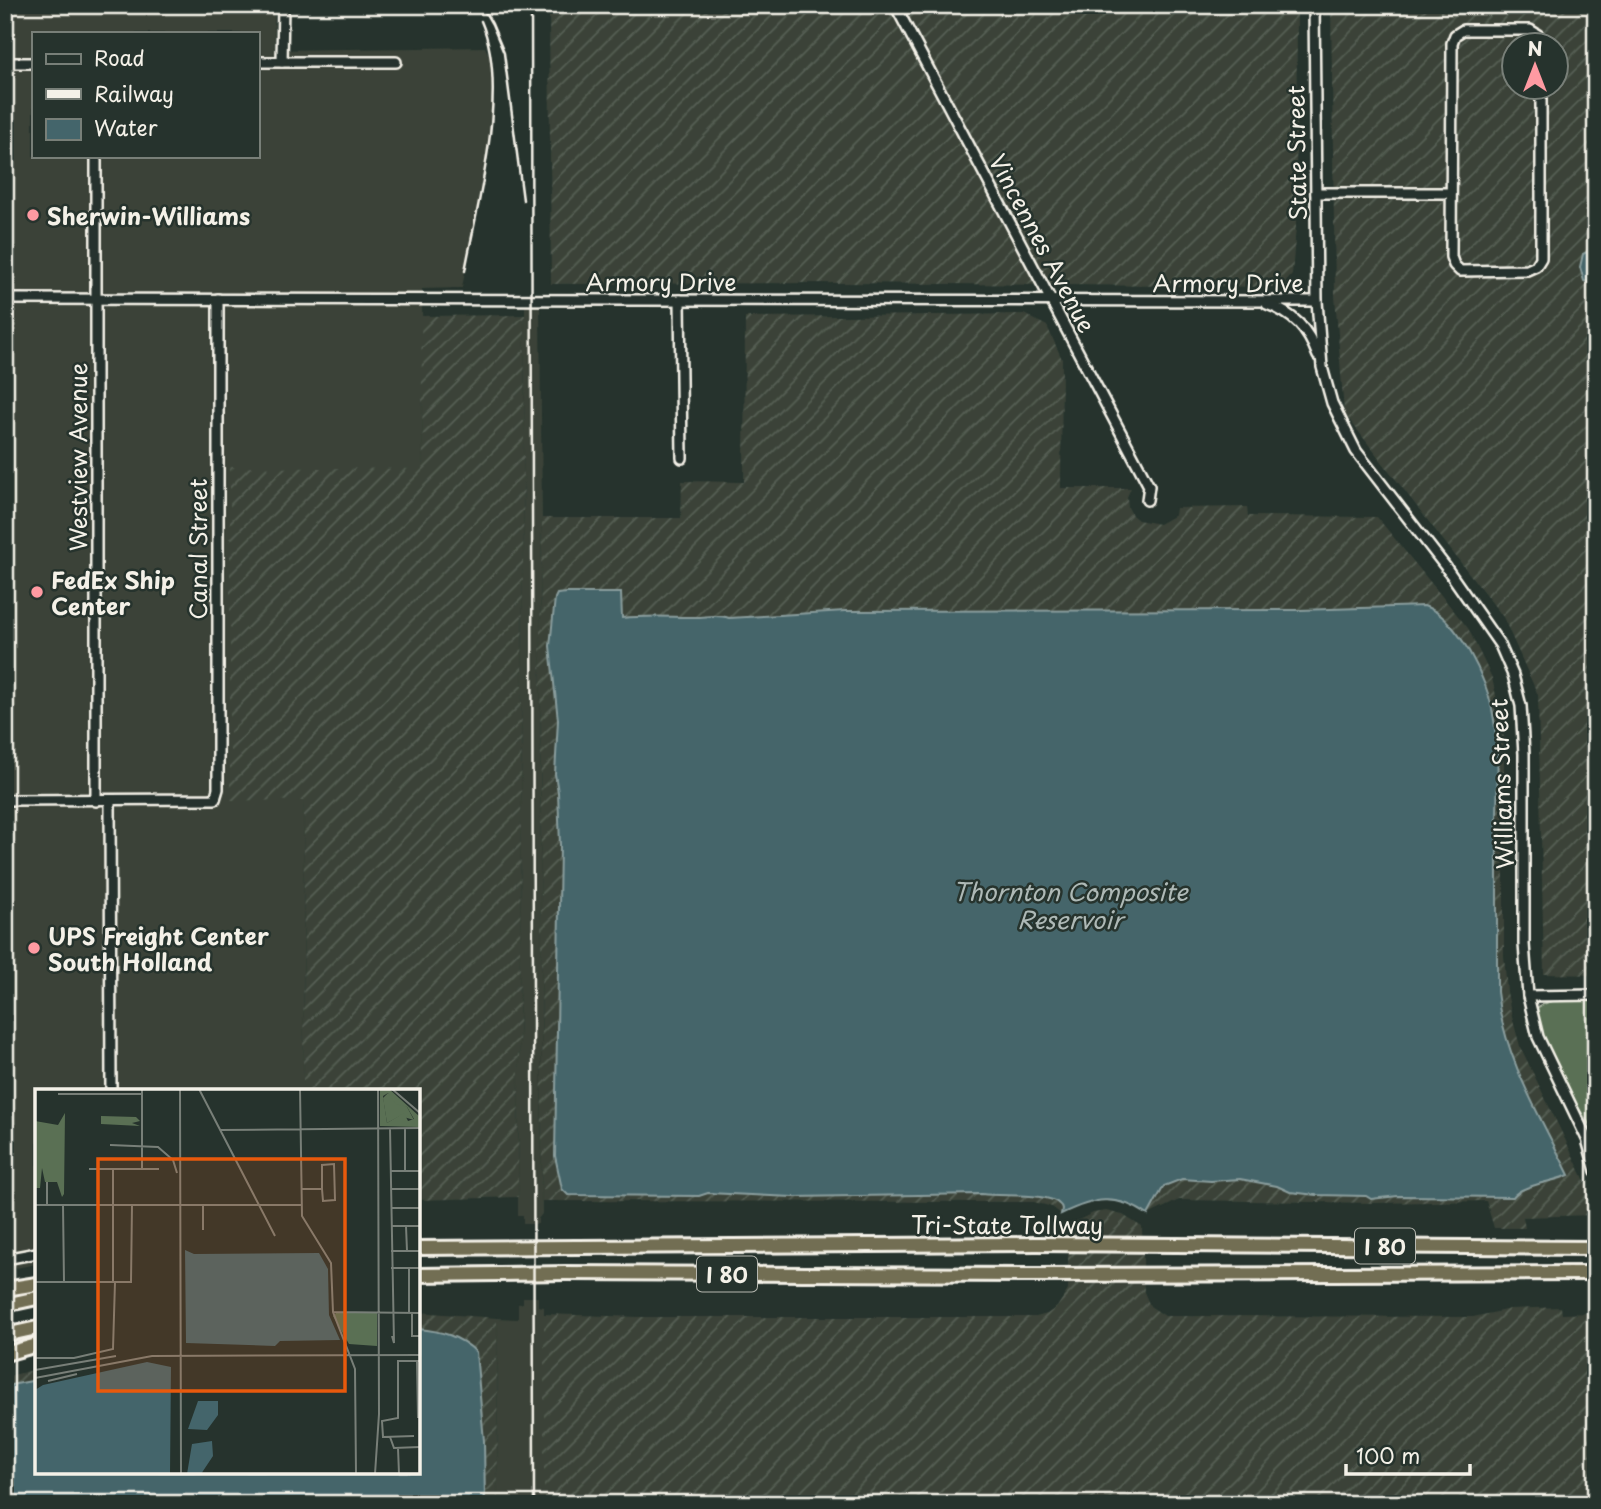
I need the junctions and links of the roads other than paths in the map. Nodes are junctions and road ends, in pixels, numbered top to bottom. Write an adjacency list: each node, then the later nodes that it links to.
1 (283, 5): 6 (street)
2 (895, 5): 18 (street, Vincennes Avenue)
3 (1314, 5): 12 (street, State Street)
4 (1533, 32): 13 (street)
5 (259, 62): 6 (street)
6 (282, 62): 7 (street)
7 (396, 62)
8 (5, 63): 9 (street)
9 (32, 63)
10 (1541, 102): 13 (street)
11 (96, 158): 15 (street, Westview Avenue)
12 (1316, 193): 13 (street); 20 (street, State Street)
13 (1451, 193)
14 (5, 299): 15 (street, Armory Drive)
15 (96, 299): 16 (street, Armory Drive); 25 (street, Westview Avenue)
16 (218, 299): 17 (street, Armory Drive); 26 (street, Canal Street)
17 (680, 300): 18 (street, Armory Drive); 22 (street)
18 (1050, 301): 19 (street, Armory Drive); 23 (street, Vincennes Avenue)
19 (1259, 301): 20 (street, Armory Drive); 21 (street)
20 (1317, 301): 21 (street, Williams Street)
21 (1322, 367): 28 (street, Williams Street)
22 (681, 458)
23 (1147, 500)
24 (5, 800): 25 (street)
25 (96, 801): 26 (street)
26 (110, 801): 29 (street)
27 (1596, 995): 28 (street)
28 (1528, 996): 30 (street, Williams Street)
29 (111, 1089)
30 (1588, 1141): 31 (street, Williams Street); 32 (street, Williams Street)
31 (1596, 1150)
32 (1596, 1171)
33 (420, 1248): 34 (highway, Tri-State Tollway / I 80)
34 (1596, 1248)
35 (35, 1253): 36 (street)
36 (5, 1259)
37 (1596, 1273): 38 (highway, I 80)
38 (420, 1275)
39 (35, 1284): 40 (highway)
40 (5, 1289)
41 (35, 1298): 42 (highway)
42 (5, 1305)
43 (35, 1328): 44 (highway)
44 (5, 1335)
45 (35, 1346): 46 (highway)
46 (5, 1354)

